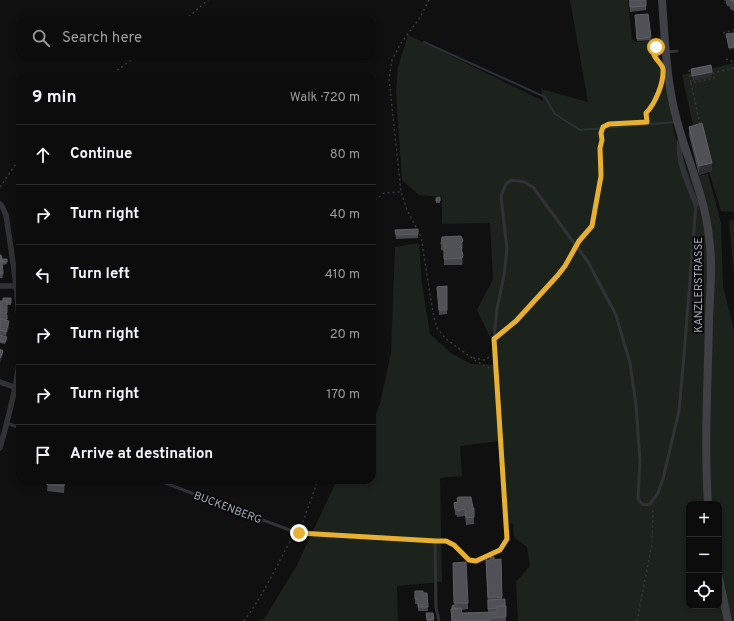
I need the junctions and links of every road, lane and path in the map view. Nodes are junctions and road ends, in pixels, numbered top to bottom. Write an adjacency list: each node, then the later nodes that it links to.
1 (208, 0): 4 (path)
2 (429, 0): 22 (path)
3 (662, 0): 8 (main road, KANZLERSTRASSE)
4 (190, 16)
5 (734, 30): 6 (path)
6 (723, 33)
7 (677, 50): 8 (lane)
8 (666, 52): 12 (path); 19 (main road, KANZLERSTRASSE)
9 (726, 58): 11 (path)
10 (132, 60): 15 (path)
11 (734, 62)
12 (662, 66)
13 (734, 68): 17 (path)
14 (689, 70): 17 (path)
15 (115, 72)
16 (662, 82): 26 (path)
17 (691, 83): 18 (path)
18 (700, 125)
19 (681, 136): 25 (street); 41 (main road, KANZLERSTRASSE)
20 (16, 164): 21 (path)
21 (0, 187)
22 (401, 192): 23 (path); 31 (path)
23 (376, 198)
24 (0, 204): 28 (street)
25 (696, 204): 42 (lane)
26 (577, 245): 29 (path); 29 (lane, BUCKENBERG); 42 (lane, BUCKENBERG)
27 (0, 286): 28 (street)
28 (16, 286)
29 (494, 339): 32 (lane, BUCKENBERG)
30 (491, 354): 31 (path)
31 (473, 358): 32 (path)
32 (496, 370): 45 (lane, BUCKENBERG)
33 (16, 377): 35 (street)
34 (0, 382): 35 (street)
35 (14, 387): 36 (street)
36 (7, 423): 37 (lane); 38 (street)
37 (16, 426)
38 (0, 448)
39 (168, 484): 43 (lane, BUCKENBERG)
40 (317, 484): 44 (path)
41 (708, 501)
42 (653, 502): 49 (path)
43 (295, 532): 44 (lane, BUCKENBERG); 47 (path)
44 (299, 533): 45 (lane, BUCKENBERG)
45 (436, 541): 48 (lane)
46 (722, 592): 50 (main road)
47 (244, 621)
48 (439, 621)
49 (637, 621)
50 (728, 621)

